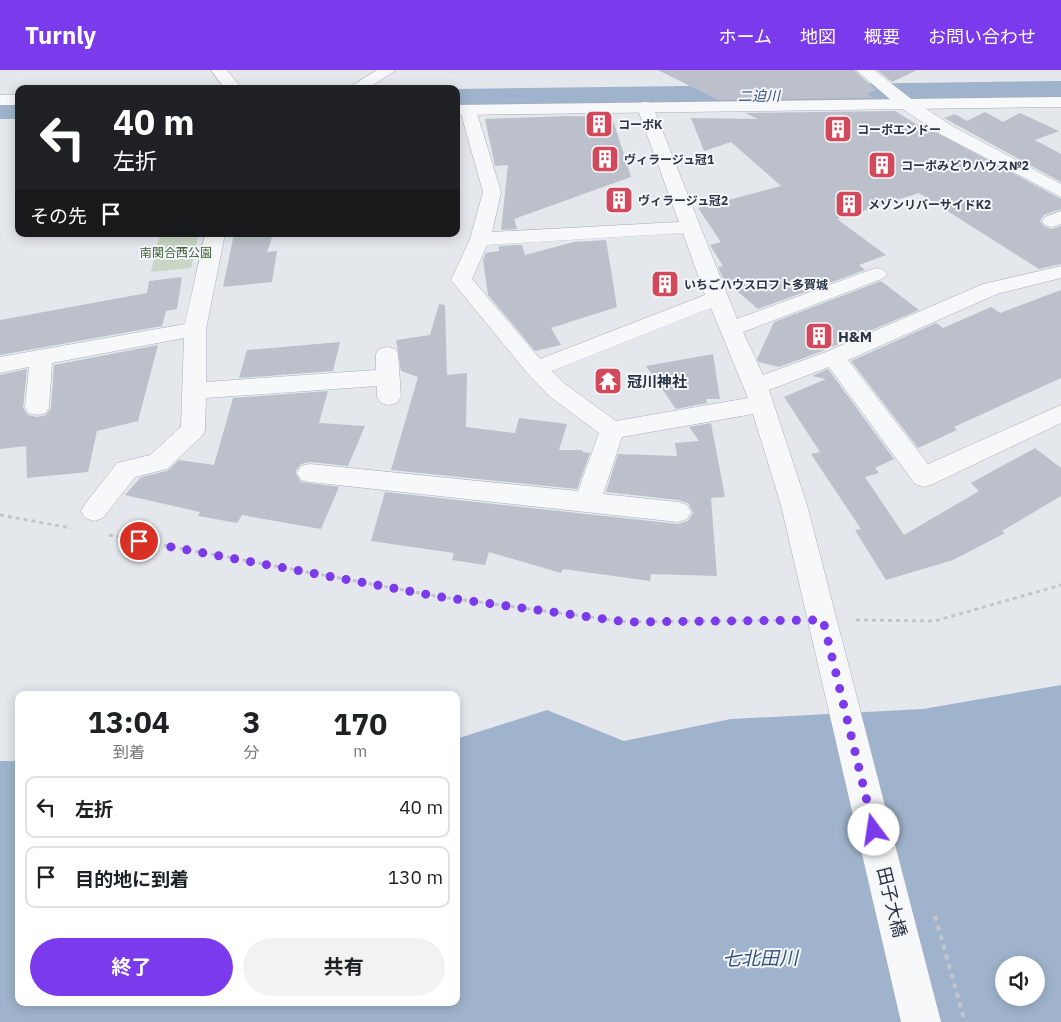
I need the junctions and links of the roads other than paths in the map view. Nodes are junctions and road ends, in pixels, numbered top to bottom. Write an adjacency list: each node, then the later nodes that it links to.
1 (219, 70): 4 (street)
2 (388, 70): 5 (street)
3 (864, 70): 8 (street)
4 (231, 85)
5 (362, 85)
6 (0, 100): 7 (street)
7 (15, 100)
8 (903, 101): 9 (street); 10 (street); 12 (street)
9 (1061, 102)
10 (645, 107): 11 (street); 13 (street, 田子大橋)
11 (462, 110): 15 (street)
12 (1061, 191)
13 (690, 228): 15 (street); 18 (street, 田子大橋)
14 (213, 237): 20 (street)
15 (480, 239): 24 (street)
16 (1061, 272): 21 (street)
17 (877, 274): 19 (street)
18 (717, 298): 19 (street, 田子大橋); 24 (street)
19 (730, 329): 27 (street, 田子大橋)
20 (195, 330): 22 (street); 26 (street)
21 (834, 357): 27 (street); 29 (street)
22 (41, 358): 23 (street); 28 (street)
23 (0, 365)
24 (536, 370): 30 (street)
25 (388, 376): 26 (street)
26 (193, 390): 33 (street)
27 (759, 395): 30 (street); 35 (street, 田子大橋)
28 (37, 407)
29 (1061, 412)
30 (612, 430): 32 (street)
31 (310, 473): 32 (street)
32 (587, 503): 34 (street)
33 (94, 512)
34 (678, 512)
35 (921, 1022)

